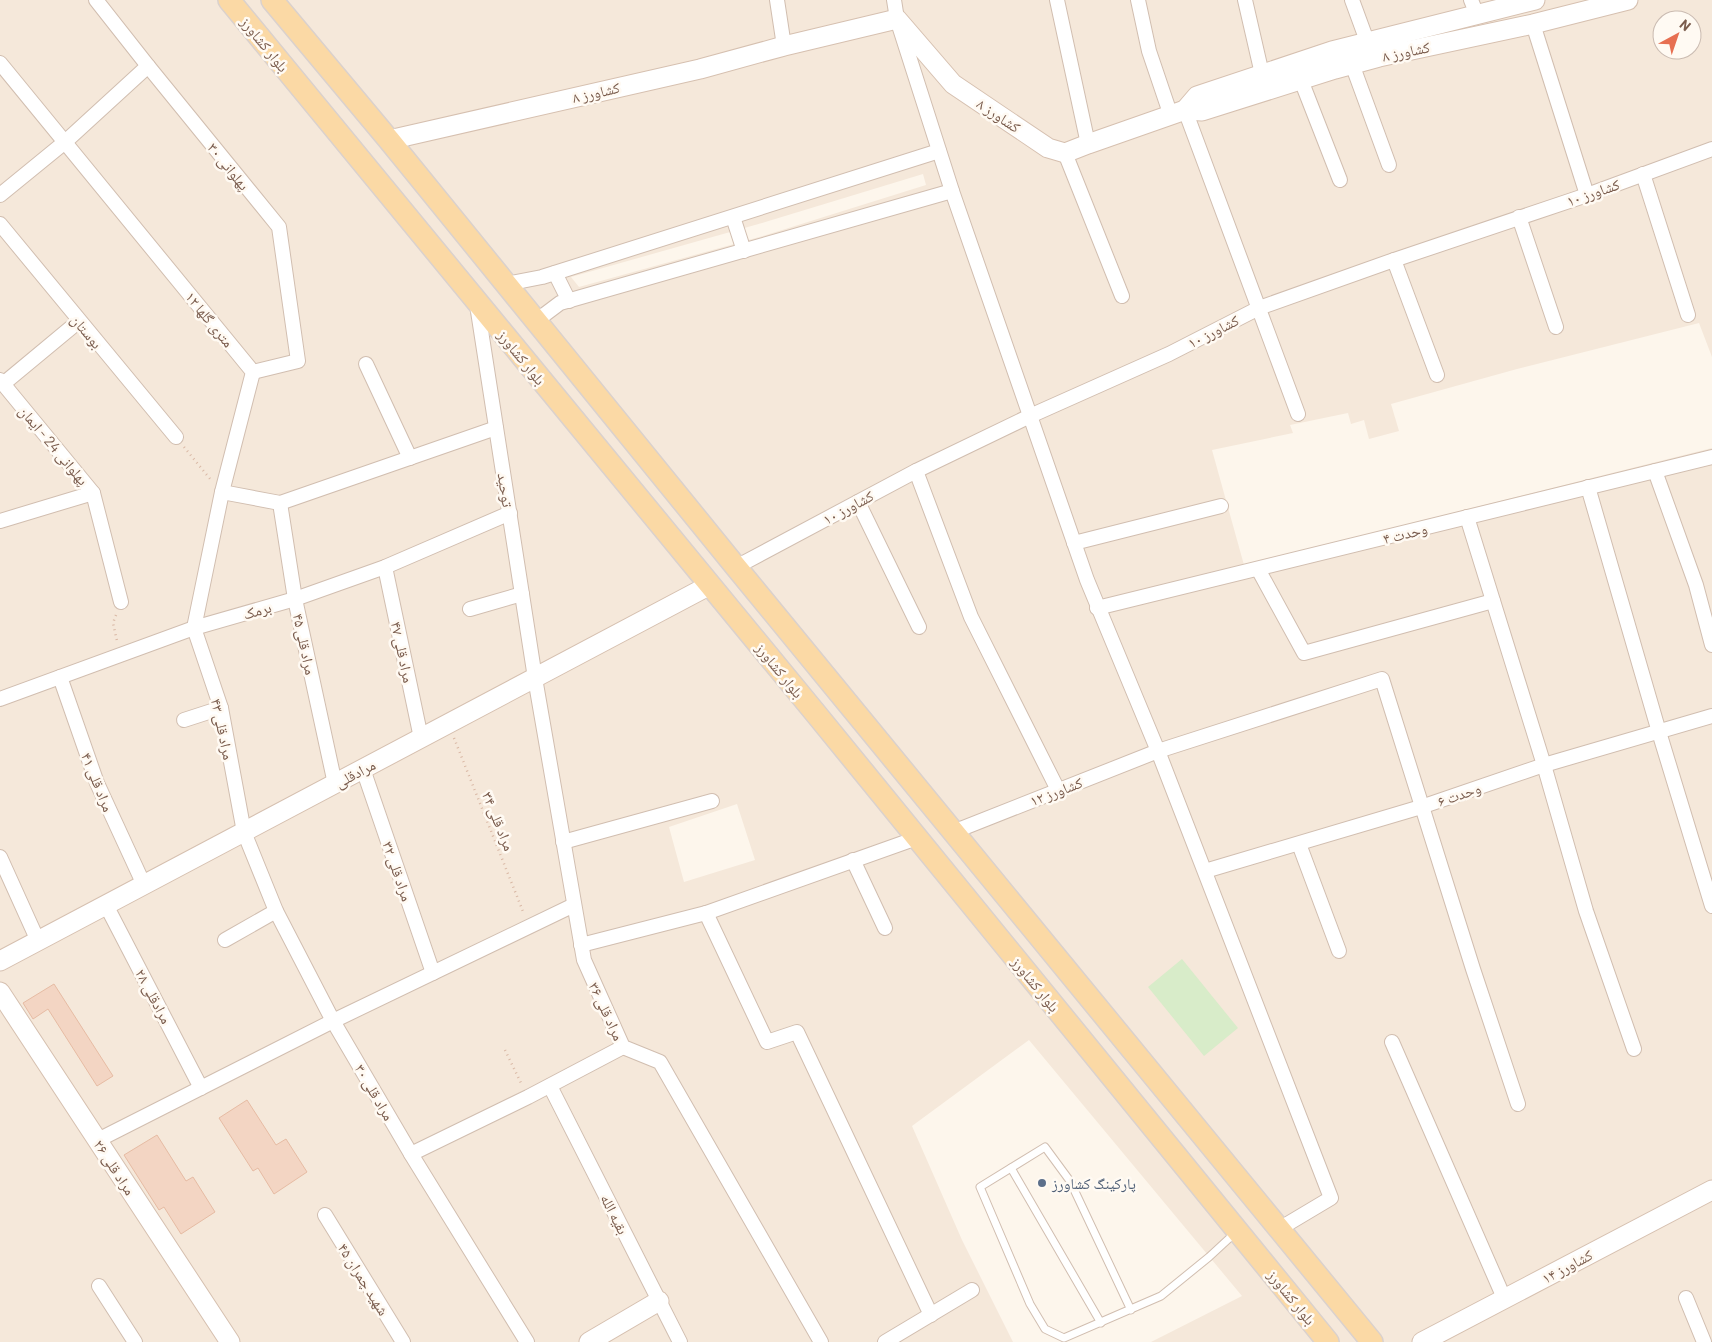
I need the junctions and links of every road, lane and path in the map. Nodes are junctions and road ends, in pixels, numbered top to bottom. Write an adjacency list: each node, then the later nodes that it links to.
1 (96, 0): 19 (street, پهلوانی ۳۰)
2 (229, 0): 44 (main road, بلوار کشاورز)
3 (272, 0): 23 (main road, بلوار کشاورز)
4 (777, 0): 16 (street)
5 (894, 0): 13 (street)
6 (1057, 0): 25 (street)
7 (1138, 0): 22 (street)
8 (1245, 0): 21 (street)
9 (1352, 0): 15 (street)
10 (1535, 0): 12 (street)
11 (1628, 0): 14 (street, کشاورز ۸)
12 (1474, 7): 15 (street)
13 (896, 20): 16 (street, کشاورز ۸); 27 (street); 28 (street, کشاورز ۸)
14 (1533, 24): 18 (street, کشاورز ۸); 33 (street)
15 (1367, 41): 21 (street)
16 (784, 46): 23 (street, کشاورز ۸)
17 (0, 63): 24 (street, ۱۲ متری گلها)
18 (1352, 64): 20 (street, کشاورز ۸); 29 (street)
19 (148, 66): 24 (street); 51 (street, پهلوانی ۳۰)
20 (1301, 80): 21 (street, کشاورز ۸); 31 (street)
21 (1264, 83): 22 (street, کشاورز ۸)
22 (1178, 113): 25 (street, کشاورز ۸); 45 (street)
23 (389, 140): 41 (main road, بلوار کشاورز)
24 (65, 142): 34 (street); 51 (street, ۱۲ متری گلها)
25 (1088, 144): 28 (street, کشاورز ۸)
26 (1712, 149): 30 (street, کشاورز ۱۰)
27 (939, 151): 32 (street); 35 (street)
28 (1065, 153): 42 (street)
29 (1389, 165)
30 (1643, 174): 33 (street, کشاورز ۱۰); 46 (street)
31 (1340, 180)
32 (952, 191): 38 (street); 55 (street)
33 (1587, 195): 36 (street, کشاورز ۱۰)
34 (0, 196)
35 (733, 217): 38 (street); 40 (street)
36 (1519, 217): 39 (street, کشاورز ۱۰); 49 (street)
37 (0, 224): 47 (street, بوستان)
38 (744, 251): 43 (street)
39 (1394, 260): 45 (street, کشاورز ۱۰); 52 (street)
40 (556, 273): 41 (street); 43 (street)
41 (506, 284): 48 (main road, بلوار کشاورز)
42 (1122, 296)
43 (569, 301): 48 (street)
44 (477, 302): 56 (street, توحید); 75 (main road, بلوار کشاورز)
45 (1258, 308): 54 (street); 55 (street, کشاورز ۱۰)
46 (1688, 315)
47 (79, 321): 53 (street); 57 (street, بوستان)
48 (536, 321): 73 (main road, بلوار کشاورز)
49 (1556, 327)
50 (366, 364): 59 (street)
51 (253, 372): 63 (street)
52 (1437, 374)
53 (2, 382): 64 (street, پهلوانی 24 - ایمان)
54 (1298, 414)
55 (1030, 416): 60 (street, کشاورز ۱۰); 71 (street)
56 (496, 428): 59 (street); 68 (street, توحید)
57 (176, 437): 63 (path)
58 (1712, 457): 61 (street, وحدت ۴)
59 (410, 458): 66 (street)
60 (916, 471): 65 (street, کشاورز ۱۰); 101 (street)
61 (1655, 472): 62 (street, وحدت ۴); 84 (street)
62 (1588, 487): 69 (street, وحدت ۴); 95 (street)
63 (222, 492): 66 (street); 83 (street)
64 (93, 493): 70 (street); 79 (street, پهلوانی 24 - ایمان)
65 (858, 502): 73 (street, کشاورز ۱۰); 82 (street)
66 (280, 503): 77 (street, مراد قلی ۴۵)
67 (1221, 506): 71 (street)
68 (510, 513): 72 (street, برمک); 76 (street, توحید)
69 (1467, 517): 74 (street, وحدت ۴); 78 (street)
70 (0, 521)
71 (1074, 543): 80 (street)
72 (385, 567): 77 (street, برمک); 96 (street, مراد قلی ۴۷)
73 (736, 567): 88 (main road, بلوار کشاورز)
74 (1258, 569): 78 (street); 80 (street, وحدت ۴)
75 (710, 585): 87 (street, مرادقلی); 91 (main road, بلوار کشاورز)
76 (522, 594): 81 (street); 87 (street, توحید)
77 (295, 599): 83 (street, برمک); 100 (street, مراد قلی ۴۵)
78 (1493, 601): 98 (street)
79 (121, 602): 85 (path)
80 (1097, 608): 97 (street)
81 (470, 609)
82 (919, 627)
83 (194, 628): 85 (street, برمک); 90 (street, مراد قلی ۴۳)
84 (1712, 645)
85 (120, 655): 86 (street, برمک)
86 (60, 677): 89 (street, برمک); 113 (street, مراد قلی ۴۱)
87 (535, 678): 94 (street, مرادقلی); 107 (street, مراد قلی ۳۶)
88 (842, 695): 91 (main road); 105 (main road, بلوار کشاورز)
89 (0, 699)
90 (221, 708): 93 (street); 104 (street, مراد قلی ۴۳)
91 (817, 716): 106 (main road, بلوار کشاورز)
92 (1712, 716): 95 (street, وحدت ۶)
93 (184, 720)
94 (449, 723): 96 (street, مرادقلی); 119 (path, مراد قلی ۳۴)
95 (1659, 732): 98 (street, وحدت ۶); 112 (street)
96 (421, 738): 99 (street, مرادقلی)
97 (1158, 751): 101 (street, کشاورز ۱۲); 103 (street, کشاورز ۱۲); 111 (street)
98 (1544, 765): 103 (street, وحدت ۶); 132 (street)
99 (363, 769): 100 (street, مرادقلی); 126 (street, مراد قلی ۳۲)
100 (335, 784): 104 (street, مرادقلی)
101 (1058, 790): 105 (street, کشاورز ۱۲)
102 (712, 801): 107 (street)
103 (1421, 807): 108 (street, وحدت ۶); 136 (street)
104 (244, 832): 113 (street, مرادقلی); 117 (street, مراد قلی ۳۰)
105 (953, 832): 142 (main road, بلوار کشاورز)
106 (917, 838): 110 (street); 143 (main road, بلوار کشاورز)
107 (563, 842): 115 (street, مراد قلی ۳۶)
108 (1299, 844): 111 (street, وحدت ۶); 124 (street)
109 (0, 856): 122 (street)
110 (853, 860): 118 (street); 120 (street)
111 (1205, 871): 142 (street)
112 (1708, 883): 116 (street)
113 (144, 885): 114 (street, مرادقلی)
114 (106, 905): 122 (street, مرادقلی); 134 (street, مرادقلی ۲۸)
115 (574, 906): 119 (street); 123 (street, مراد قلی ۳۶)
116 (1712, 906)
117 (276, 911): 121 (street); 128 (street, مراد قلی ۳۰)
118 (706, 912): 123 (street); 150 (street)
119 (529, 927): 126 (street)
120 (885, 928)
121 (225, 940)
122 (38, 942): 125 (street, مرادقلی)
123 (581, 945): 130 (street, مراد قلی ۳۶)
124 (1340, 951)
125 (0, 961)
126 (433, 973): 128 (street)
127 (0, 992): 137 (street, مراد قلی ۲۶)
128 (333, 1021): 134 (street); 138 (street, مراد قلی ۳۰)
129 (1392, 1042): 146 (street)
130 (623, 1047): 133 (street); 158 (street, مراد قلی ۳۶)
131 (505, 1050): 135 (path)
132 (1634, 1050)
133 (550, 1086): 135 (street); 148 (street, بقیه الله)
134 (201, 1088): 137 (street)
135 (528, 1097): 138 (street)
136 (1518, 1104)
137 (98, 1140): 153 (street, مراد قلی ۲۶)
138 (411, 1154): 155 (street, مراد قلی ۳۰)
139 (1011, 1168): 149 (lane); 151 (lane); 151 (lane)
140 (1712, 1190): 146 (street, کشاورز ۱۴)
141 (325, 1216): 154 (street, شهید چمران ۴۵)
142 (1279, 1229): 161 (main road, بلوار کشاورز)
143 (1238, 1231): 149 (lane); 160 (main road, بلوار کشاورز)
144 (99, 1286): 152 (street)
145 (972, 1290): 150 (street)
146 (1504, 1298): 162 (street, کشاورز ۱۴)
147 (1686, 1298): 163 (street)
148 (659, 1301): 156 (street); 157 (street, بقیه الله)
149 (1131, 1310): 151 (lane)
150 (931, 1314): 159 (street)
151 (1101, 1323)
152 (134, 1342)
153 (230, 1342)
154 (403, 1342)
155 (527, 1342)
156 (589, 1342)
157 (680, 1342)
158 (821, 1342)
159 (885, 1342)
160 (1328, 1342)
161 (1372, 1342)
162 (1422, 1342)
163 (1704, 1342)

